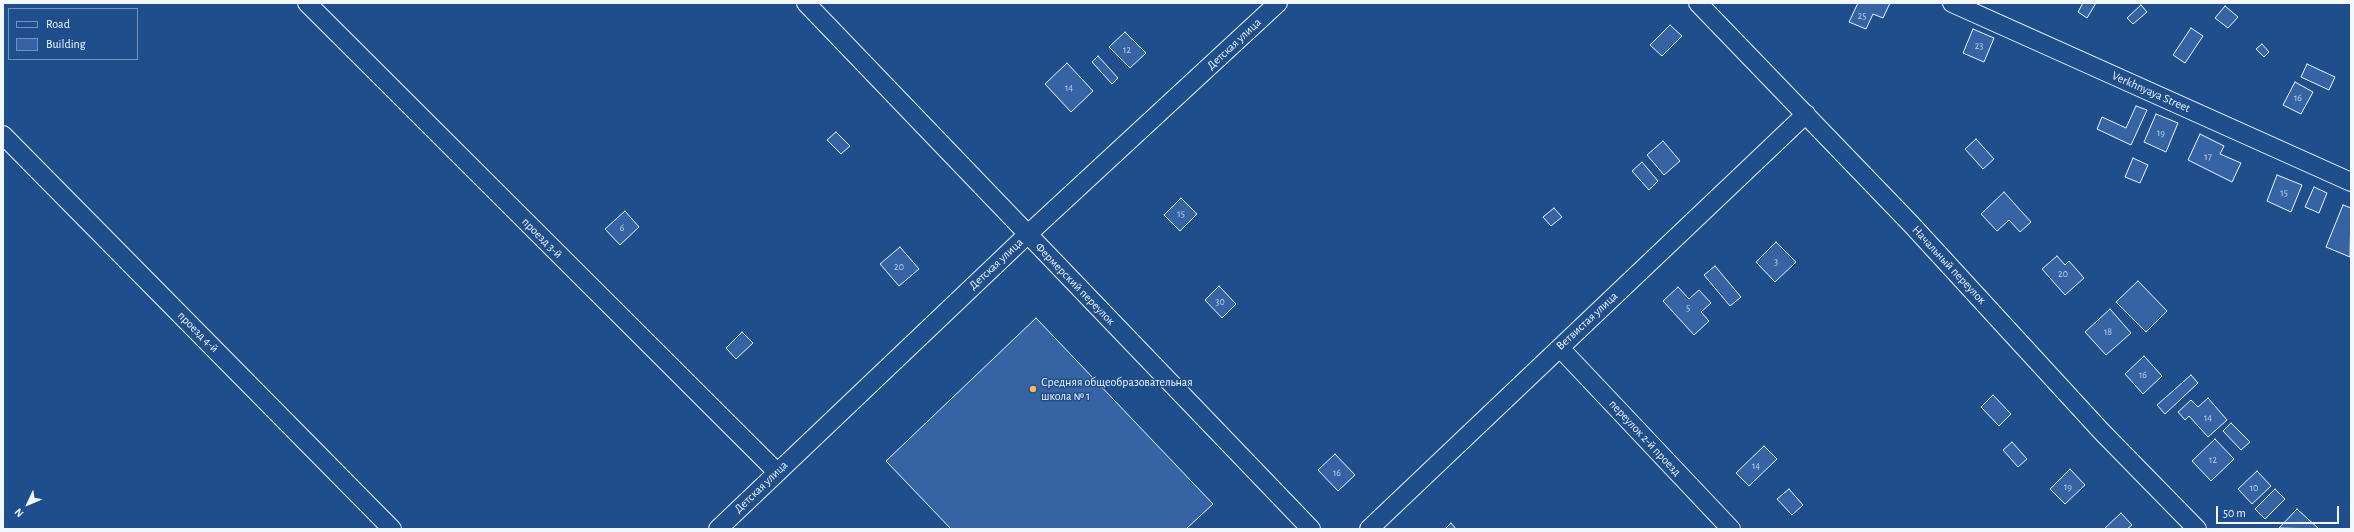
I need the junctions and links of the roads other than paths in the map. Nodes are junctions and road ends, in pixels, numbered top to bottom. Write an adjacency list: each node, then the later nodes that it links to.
1 (306, 3): 11 (street, проезд 3-й)
2 (806, 3): 9 (street, Фермерский переулок)
3 (1278, 3): 9 (street, Детская улица)
4 (1698, 3): 6 (street, Начальный переулок)
5 (1952, 3): 8 (street, Verkhnyaya Street)
6 (1806, 114): 10 (street, Ветвистая улица); 17 (street, Начальный переулок)
7 (3, 135): 12 (street, проезд 4-й)
8 (2351, 182)
9 (1028, 235): 11 (street, Детская улица); 14 (street, Фермерский переулок)
10 (1560, 348): 15 (street, Ветвистая улица); 16 (street, переулок 2-й проезд)
11 (777, 472): 13 (street, Детская улица)
12 (392, 529)
13 (718, 529)
14 (1312, 529)
15 (1369, 529)
16 (1731, 529)
17 (2197, 529)

